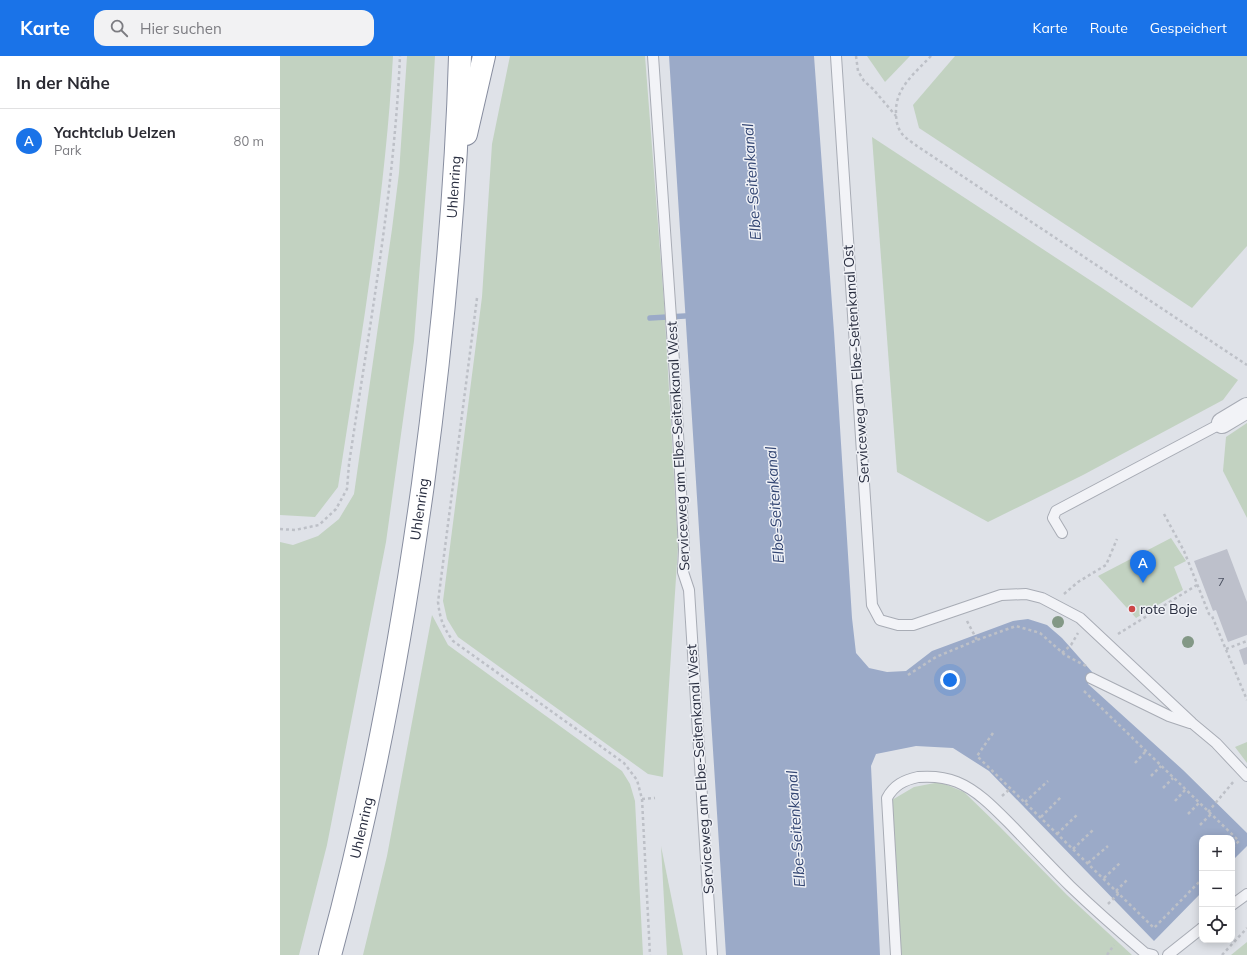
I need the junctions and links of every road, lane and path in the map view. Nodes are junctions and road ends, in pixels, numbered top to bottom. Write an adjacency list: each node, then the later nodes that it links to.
1 (400, 56): 15 (path)
2 (460, 56): 9 (highway, Uhlenring)
3 (484, 56): 9 (highway)
4 (654, 56): 77 (lane, Serviceweg am Elbe-Seitenkanal West)
5 (836, 56): 19 (lane, Serviceweg am Elbe-Seitenkanal Ost)
6 (856, 56): 8 (path)
7 (931, 56): 8 (path)
8 (896, 117): 11 (path)
9 (453, 182): 75 (highway, Uhlenring)
10 (477, 298): 46 (path)
11 (1247, 365)
12 (1247, 408): 13 (street)
13 (1222, 423): 16 (lane)
14 (1164, 514): 18 (path)
15 (280, 529)
16 (1062, 533)
17 (1117, 539): 19 (path)
18 (1197, 585): 24 (path); 25 (path)
19 (1053, 603): 24 (lane, Serviceweg am Elbe-Seitenkanal Ost)
20 (966, 619): 22 (path)
21 (1079, 632): 26 (path)
22 (977, 640): 26 (path); 28 (path)
23 (1247, 641): 25 (path)
24 (1105, 642): 31 (lane, Serviceweg am Elbe-Seitenkanal Ost)
25 (1226, 649): 30 (path)
26 (1062, 653): 27 (path)
27 (1090, 673): 31 (lane)
28 (908, 675)
29 (1081, 688): 33 (path)
30 (1247, 700)
31 (1192, 723): 37 (lane, Serviceweg am Elbe-Seitenkanal Ost)
32 (993, 733): 41 (path)
33 (1146, 751): 34 (path); 35 (path)
34 (1136, 763)
35 (1161, 766): 36 (path); 38 (path)
36 (1151, 776)
37 (1247, 776)
38 (1173, 778): 42 (path); 43 (path)
39 (1048, 781): 49 (path)
40 (1232, 784): 51 (path)
41 (1011, 788): 47 (path); 49 (path)
42 (1163, 788)
43 (1185, 790): 48 (path); 50 (path)
44 (1061, 796): 54 (path)
45 (654, 798): 46 (path)
46 (642, 799): 76 (path)
47 (997, 800)
48 (1175, 801)
49 (1025, 802): 54 (path)
50 (1199, 803): 51 (path); 53 (path)
51 (1209, 813): 55 (path); 58 (path)
52 (1078, 814): 57 (path)
53 (1188, 814)
54 (1041, 817): 57 (path)
55 (1200, 825)
56 (1093, 830): 62 (path)
57 (1057, 834): 62 (path)
58 (1233, 835)
59 (1235, 837): 60 (path)
60 (1235, 845)
61 (1108, 846): 64 (path)
62 (1073, 849): 64 (path)
63 (1121, 862): 65 (path)
64 (1088, 863): 65 (path)
65 (1103, 878): 68 (path)
66 (1128, 879): 68 (path)
67 (1199, 882): 69 (path)
68 (1116, 891): 69 (path)
69 (1119, 893): 71 (path)
70 (1247, 894): 72 (lane)
71 (1109, 903)
72 (1235, 903)
73 (1247, 928): 81 (path)
74 (1199, 930): 80 (lane)
75 (330, 955)
76 (650, 955)
77 (712, 955)
78 (896, 955): 79 (lane)
79 (1153, 955)
80 (1168, 955)
81 (1222, 955)

